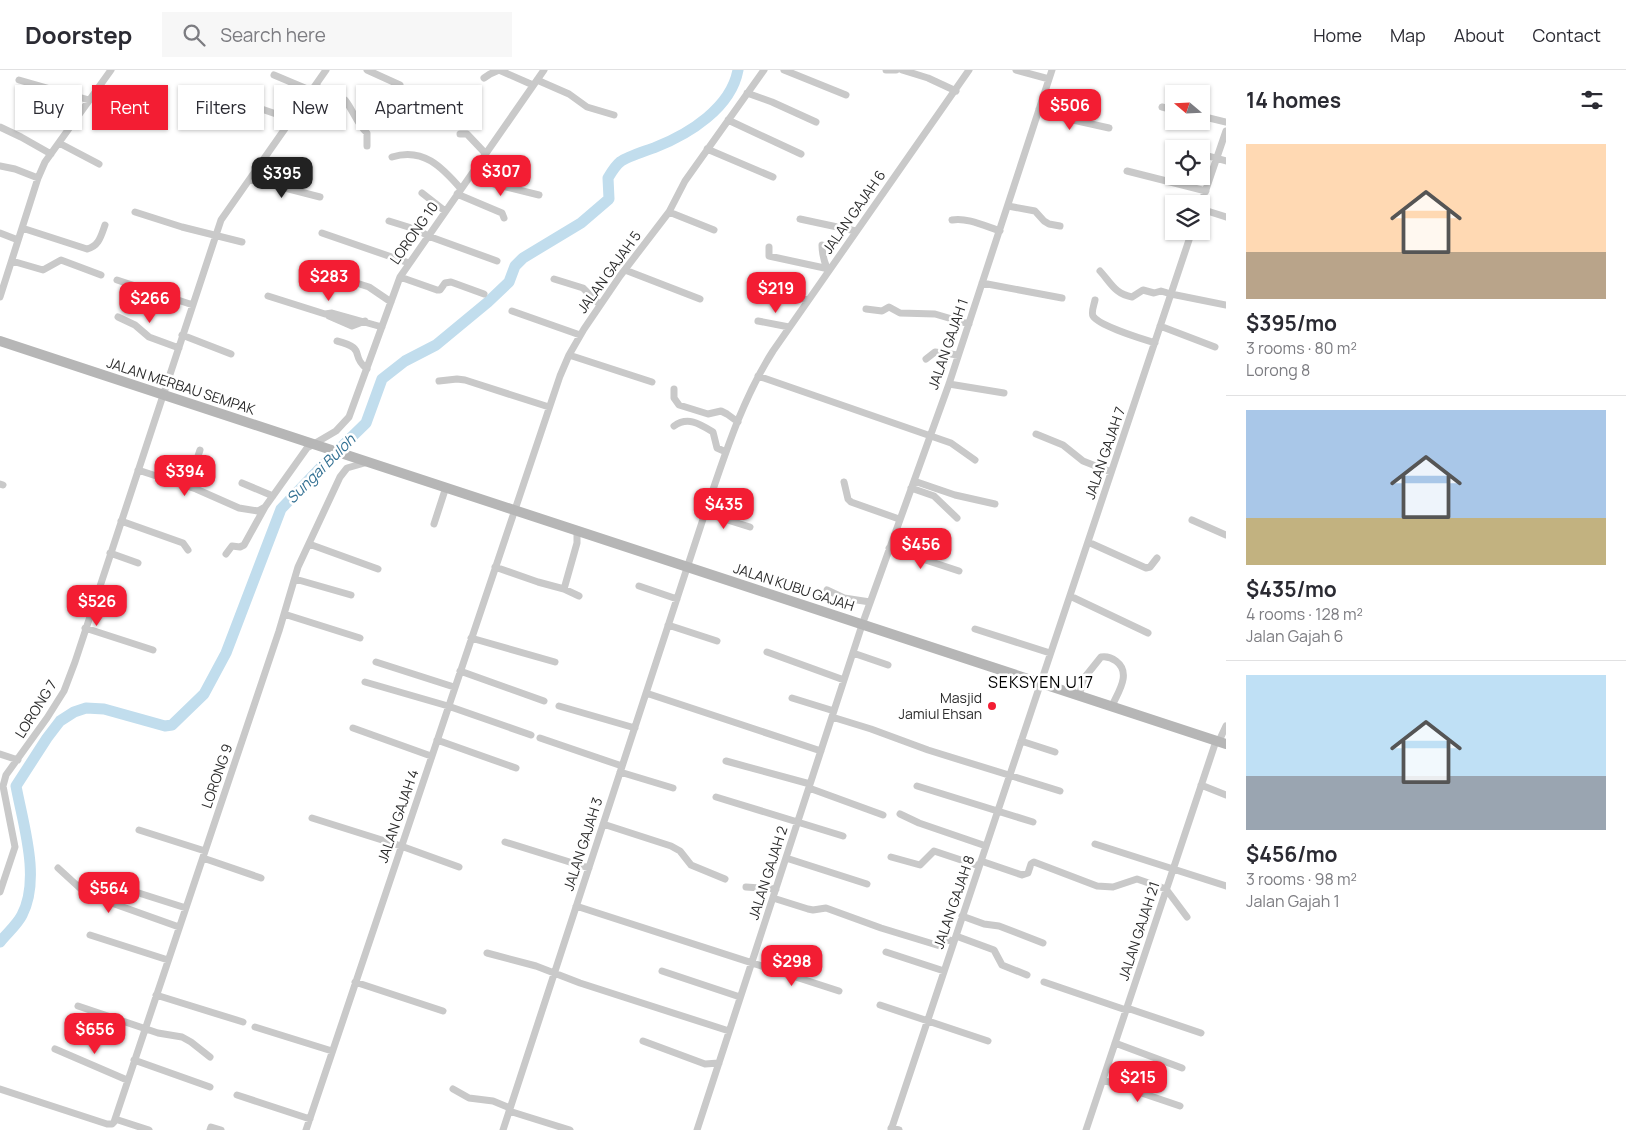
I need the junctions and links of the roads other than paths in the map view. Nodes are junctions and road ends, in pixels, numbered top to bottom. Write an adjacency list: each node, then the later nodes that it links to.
1 (110, 70): 24 (street)
2 (326, 70): 19 (street, LORONG 7)
3 (367, 70): 20 (street)
4 (544, 70): 17 (street, LORONG 10)
5 (764, 70): 22 (street, JALAN GAJAH 5)
6 (784, 70): 23 (street)
7 (886, 70): 8 (street)
8 (896, 70)
9 (902, 70): 21 (street)
10 (969, 70): 21 (street, JALAN GAJAH 6)
11 (1016, 70): 15 (street)
12 (1052, 70): 15 (street, JALAN GAJAH 1)
13 (274, 75): 18 (street)
14 (484, 78): 17 (street)
15 (1049, 79): 28 (street, JALAN GAJAH 1)
16 (19, 80): 24 (street)
17 (535, 82): 29 (street); 42 (street, LORONG 10)
18 (304, 85)
19 (315, 85)
20 (400, 85)
21 (956, 91): 76 (street, JALAN GAJAH 6)
22 (747, 94): 31 (street, JALAN GAJAH 5); 32 (street)
23 (846, 95)
24 (89, 100): 39 (street)
25 (346, 102): 40 (street)
26 (1162, 107): 27 (street)
27 (1165, 108)
28 (1039, 109): 35 (street); 62 (street, JALAN GAJAH 1)
29 (614, 115)
30 (1210, 118): 33 (street)
31 (728, 120): 41 (street, JALAN GAJAH 5); 44 (street)
32 (816, 122)
33 (1226, 122)
34 (0, 127): 43 (street)
35 (1109, 128)
36 (284, 130): 55 (street, LORONG 7)
37 (1226, 131): 47 (street)
38 (460, 134): 42 (street)
39 (59, 143): 43 (street); 49 (street)
40 (367, 146)
41 (708, 149): 53 (street); 65 (street, JALAN GAJAH 5)
42 (486, 153): 52 (street, LORONG 10)
43 (51, 154): 54 (street)
44 (801, 154)
45 (1210, 156): 47 (street)
46 (392, 157): 56 (street)
47 (1217, 158): 48 (street); 57 (street)
48 (1226, 161)
49 (99, 164)
50 (0, 166): 54 (street)
51 (1127, 171): 57 (street)
52 (470, 175): 56 (street, LORONG 10); 60 (street)
53 (773, 177)
54 (38, 178): 74 (street)
55 (250, 179): 61 (street); 80 (street, LORONG 7)
56 (459, 191): 63 (street, LORONG 10); 68 (street)
57 (1206, 192): 59 (street)
58 (422, 193): 63 (street)
59 (1205, 195)
60 (539, 196)
61 (320, 197)
62 (1008, 206): 73 (street); 77 (street, JALAN GAJAH 1)
63 (445, 211): 81 (street, LORONG 10)
64 (135, 212): 80 (street)
65 (669, 212): 75 (street); 92 (street, JALAN GAJAH 5)
66 (1210, 212): 67 (street)
67 (1226, 217)
68 (504, 218)
69 (800, 219): 76 (street)
70 (952, 220): 77 (street)
71 (389, 221): 81 (street)
72 (105, 225): 74 (street)
73 (1060, 226)
74 (22, 228): 82 (street)
75 (714, 230)
76 (856, 231): 90 (street, JALAN GAJAH 6)
77 (1000, 231): 99 (street, JALAN GAJAH 1)
78 (0, 233): 82 (street)
79 (322, 233): 89 (street)
80 (216, 236): 84 (street); 109 (street, LORONG 7)
81 (428, 236): 88 (street); 89 (street, LORONG 10)
82 (18, 240): 87 (street)
83 (1189, 240): 101 (street, JALAN GAJAH 7)
84 (242, 242)
85 (822, 245): 90 (street)
86 (769, 247): 90 (street)
87 (12, 261): 94 (street); 103 (street)
88 (497, 261)
89 (409, 263): 95 (street, LORONG 10)
90 (828, 269): 106 (street, JALAN GAJAH 6)
91 (315, 270): 108 (street)
92 (625, 270): 105 (street); 110 (street, JALAN GAJAH 5)
93 (1100, 271): 101 (street)
94 (102, 275)
95 (400, 277): 100 (street); 108 (street, LORONG 10)
96 (752, 277): 106 (street)
97 (554, 279): 110 (street)
98 (117, 280): 109 (street)
99 (982, 284): 104 (street); 116 (street, JALAN GAJAH 1)
100 (484, 294)
101 (1171, 294): 111 (street); 117 (street, JALAN GAJAH 7)
102 (268, 296): 118 (street)
103 (0, 297)
104 (1062, 298)
105 (700, 299)
106 (808, 300): 119 (street, JALAN GAJAH 6)
107 (1095, 300): 124 (street)
108 (391, 302): 118 (street, LORONG 10)
109 (192, 305): 120 (street, LORONG 7)
110 (600, 305): 121 (street, JALAN GAJAH 5)
111 (1226, 305)
112 (866, 309): 116 (street)
113 (512, 311): 121 (street)
114 (118, 317): 126 (street)
115 (758, 322): 119 (street)
116 (969, 324): 129 (street, JALAN GAJAH 1)
117 (1160, 326): 124 (street, JALAN GAJAH 7); 125 (street)
118 (382, 327): 131 (street, LORONG 10)
119 (789, 327): 132 (street, JALAN GAJAH 6)
120 (182, 335): 126 (street, LORONG 7); 127 (street)
121 (580, 335): 128 (street, JALAN GAJAH 5)
122 (0, 341): 138 (street, JALAN MERBAU SEMPAK)
123 (337, 341): 131 (street)
124 (1155, 343): 151 (street, JALAN GAJAH 7)
125 (1214, 347)
126 (178, 348): 138 (street, LORONG 7)
127 (230, 354)
128 (569, 355): 134 (street); 139 (street, JALAN GAJAH 5)
129 (958, 355): 130 (street); 135 (street, JALAN GAJAH 1)
130 (926, 359)
131 (367, 369): 144 (street, LORONG 10)
132 (758, 376): 140 (street, JALAN GAJAH 6); 143 (street)
133 (439, 381): 139 (street)
134 (652, 382)
135 (948, 384): 137 (street); 143 (street, JALAN GAJAH 1)
136 (674, 389): 140 (street)
137 (1004, 393)
138 (163, 395): 144 (street, JALAN MERBAU SEMPAK); 150 (street, LORONG 7)
139 (549, 407): 160 (street, JALAN GAJAH 5)
140 (738, 422): 146 (street, JALAN GAJAH 6)
141 (674, 426): 146 (street)
142 (1036, 434): 151 (street)
143 (930, 436): 148 (street); 155 (street, JALAN GAJAH 1)
144 (317, 445): 147 (street, JALAN MERBAU SEMPAK); 157 (street, LORONG 10)
145 (200, 450): 152 (street)
146 (726, 452): 161 (street, JALAN GAJAH 6)
147 (354, 457): 149 (street, JALAN KUBU GAJAH)
148 (974, 460)
149 (368, 462): 156 (street, JALAN KUBU GAJAH); 171 (street, LORONG 9)
150 (138, 470): 152 (street); 165 (street, LORONG 7)
151 (1111, 472): 170 (street, JALAN GAJAH 7)
152 (171, 481): 159 (street)
153 (844, 482): 163 (street)
154 (242, 483): 157 (street)
155 (912, 485): 158 (street); 162 (street); 163 (street, JALAN GAJAH 1)
156 (446, 487): 160 (street, JALAN KUBU GAJAH); 166 (street)
157 (273, 496): 159 (street, LORONG 10)
158 (995, 504)
159 (266, 507): 175 (street, LORONG 10)
160 (514, 510): 168 (street, JALAN KUBU GAJAH); 178 (street, JALAN GAJAH 4)
161 (705, 513): 167 (street); 179 (street, JALAN GAJAH 6)
162 (957, 518)
163 (899, 520): 172 (street, JALAN GAJAH 1)
164 (1192, 520): 169 (street)
165 (121, 521): 173 (street); 174 (street, LORONG 7)
166 (434, 524)
167 (750, 527)
168 (576, 530): 179 (street, JALAN KUBU GAJAH); 184 (street)
169 (1226, 535)
170 (1088, 542): 176 (street); 188 (street, JALAN GAJAH 7)
171 (308, 544): 180 (street); 182 (street, LORONG 9)
172 (889, 548): 181 (street); 190 (street, JALAN GAJAH 1)
173 (188, 550)
174 (110, 553): 177 (street); 194 (street, LORONG 7)
175 (226, 554)
176 (1157, 558)
177 (138, 563)
178 (495, 566): 184 (street); 198 (street, JALAN GAJAH 4)
179 (687, 566): 189 (street, JALAN GAJAH 3); 192 (street, JALAN KUBU GAJAH)
180 (378, 569)
181 (959, 571)
182 (295, 579): 186 (street); 191 (street, LORONG 9)
183 (639, 586): 189 (street)
184 (564, 588): 187 (street)
185 (828, 590): 190 (street)
186 (351, 595)
187 (579, 596)
188 (1070, 596): 196 (street); 203 (street, JALAN GAJAH 7)
189 (677, 599): 193 (street, JALAN GAJAH 3)
190 (870, 602): 192 (street, JALAN GAJAH 1)
191 (284, 614): 197 (street); 258 (street, LORONG 9)
192 (862, 624): 202 (street, JALAN GAJAH 2); 210 (street, JALAN KUBU GAJAH)
193 (668, 625): 199 (street); 212 (street, JALAN GAJAH 3)
194 (85, 628): 200 (street); 232 (street, LORONG 7)
195 (975, 629): 203 (street)
196 (1148, 633)
197 (360, 638)
198 (471, 638): 205 (street); 207 (street, JALAN GAJAH 4)
199 (717, 641)
200 (153, 650)
201 (767, 652): 208 (street)
202 (853, 653): 206 (street); 208 (street, JALAN GAJAH 2)
203 (1050, 653): 210 (street, JALAN GAJAH 7)
204 (376, 662): 211 (street)
205 (555, 662)
206 (888, 665)
207 (460, 672): 211 (street, JALAN GAJAH 4); 215 (street)
208 (844, 680): 219 (street, JALAN GAJAH 2)
209 (365, 682): 216 (street)
210 (1041, 682): 213 (street, JALAN KUBU GAJAH); 226 (street, JALAN GAJAH 8)
211 (454, 687): 216 (street, JALAN GAJAH 4)
212 (646, 694): 222 (street, JALAN GAJAH 3); 228 (street)
213 (1079, 695): 218 (street, JALAN KUBU GAJAH); 218 (street)
214 (792, 698): 219 (street)
215 (544, 700)
216 (448, 706): 223 (street); 225 (street, JALAN GAJAH 4)
217 (559, 706): 222 (street)
218 (1112, 706): 227 (street, JALAN KUBU GAJAH)
219 (833, 714): 228 (street, JALAN GAJAH 2); 236 (street)
220 (1226, 726): 227 (street, JALAN GAJAH 21)
221 (353, 728): 231 (street)
222 (634, 728): 235 (street, JALAN GAJAH 3)
223 (530, 735)
224 (540, 738): 235 (street)
225 (437, 740): 231 (street, JALAN GAJAH 4); 234 (street)
226 (1021, 741): 229 (street); 236 (street, JALAN GAJAH 8)
227 (1220, 742): 240 (street, JALAN GAJAH 21)
228 (821, 751): 238 (street, JALAN GAJAH 2)
229 (1055, 752)
230 (0, 754): 232 (street)
231 (431, 756): 256 (street, JALAN GAJAH 4)
232 (18, 760): 237 (street, LORONG 7)
233 (726, 760): 238 (street)
234 (516, 768)
235 (621, 769): 241 (street); 251 (street, JALAN GAJAH 3)
236 (1009, 776): 242 (street); 245 (street, JALAN GAJAH 8)
237 (2, 786): 274 (street, LORONG 7)
238 (809, 786): 247 (street); 249 (street, JALAN GAJAH 2)
239 (917, 786): 245 (street)
240 (1201, 786): 243 (street); 265 (street, JALAN GAJAH 21)
241 (673, 788)
242 (1060, 792)
243 (1226, 795)
244 (716, 797): 249 (street)
245 (998, 810): 250 (street); 257 (street, JALAN GAJAH 8)
246 (900, 814): 257 (street)
247 (883, 815)
248 (312, 818): 256 (street)
249 (798, 822): 253 (street); 260 (street, JALAN GAJAH 2)
250 (1033, 822)
251 (603, 824): 264 (street, JALAN GAJAH 3); 267 (street)
252 (139, 830): 258 (street)
253 (843, 836)
254 (505, 842): 264 (street)
255 (1095, 844): 265 (street)
256 (401, 846): 262 (street); 294 (street, JALAN GAJAH 4)
257 (986, 846): 261 (street, JALAN GAJAH 8)
258 (204, 855): 266 (street); 277 (street, LORONG 9)
259 (892, 857): 261 (street)
260 (786, 858): 268 (street); 272 (street, JALAN GAJAH 2)
261 (980, 864): 273 (street); 278 (street, JALAN GAJAH 8)
262 (459, 867)
263 (58, 868): 280 (street)
264 (589, 868): 276 (street, JALAN GAJAH 3)
265 (1173, 869): 269 (street); 273 (street, JALAN GAJAH 21)
266 (261, 878)
267 (725, 879)
268 (867, 884)
269 (1226, 886)
270 (746, 887): 272 (street)
271 (123, 888): 277 (street)
272 (776, 889): 275 (street, JALAN GAJAH 2)
273 (1166, 890): 279 (street); 301 (street, JALAN GAJAH 21)
274 (0, 892)
275 (773, 898): 284 (street); 289 (street, JALAN GAJAH 2)
276 (576, 906): 289 (street); 292 (street, JALAN GAJAH 3)
277 (186, 908): 280 (street, LORONG 9)
278 (962, 916): 282 (street, JALAN GAJAH 8); 283 (street)
279 (1187, 917)
280 (179, 927): 288 (street, LORONG 9)
281 (90, 935): 288 (street)
282 (955, 938): 284 (street); 285 (street, JALAN GAJAH 8); 293 (street)
283 (1043, 943)
284 (940, 946): 285 (street)
285 (951, 949): 290 (street, JALAN GAJAH 8)
286 (488, 952): 292 (street)
287 (886, 952): 290 (street)
288 (168, 960): 297 (street, LORONG 9)
289 (752, 962): 296 (street); 298 (street, JALAN GAJAH 2)
290 (944, 971): 303 (street, JALAN GAJAH 8)
291 (662, 972): 298 (street)
292 (554, 973): 307 (street); 325 (street, JALAN GAJAH 3)
293 (1027, 975)
294 (356, 982): 302 (street); 313 (street, JALAN GAJAH 4)
295 (1044, 982): 301 (street)
296 (839, 991)
297 (156, 995): 304 (street); 306 (street, LORONG 9)
298 (740, 997): 307 (street, JALAN GAJAH 2)
299 (880, 1005): 303 (street)
300 (78, 1006): 306 (street)
301 (1126, 1009): 308 (street); 311 (street, JALAN GAJAH 21)
302 (443, 1011)
303 (927, 1021): 309 (street); 328 (street, JALAN GAJAH 8)
304 (243, 1022)
305 (255, 1027): 313 (street)
306 (145, 1028): 314 (street); 315 (street, LORONG 9)
307 (729, 1031): 316 (street, JALAN GAJAH 2)
308 (1201, 1033)
309 (988, 1040)
310 (643, 1041): 316 (street)
311 (1115, 1043): 317 (street); 319 (street, JALAN GAJAH 21)
312 (55, 1049): 318 (street)
313 (332, 1051): 327 (street, JALAN GAJAH 4)
314 (210, 1057)
315 (134, 1060): 318 (street, LORONG 9); 320 (street)
316 (718, 1064): 335 (street, JALAN GAJAH 2)
317 (1182, 1068)
318 (127, 1080): 326 (street, LORONG 9)
319 (1103, 1080): 324 (street); 337 (street, JALAN GAJAH 21)
320 (210, 1087)
321 (0, 1089): 326 (street)
322 (453, 1090): 325 (street)
323 (237, 1095): 327 (street)
324 (1180, 1106)
325 (510, 1109): 333 (street, JALAN GAJAH 3); 334 (street)
326 (115, 1119): 329 (street)
327 (310, 1119): 332 (street, JALAN GAJAH 4)
328 (891, 1129): 336 (street)
329 (149, 1130)
330 (210, 1130): 331 (street)
331 (222, 1130)
332 (306, 1130)
333 (503, 1130)
334 (570, 1130)
335 (697, 1130)
336 (899, 1130)
337 (1086, 1130)

